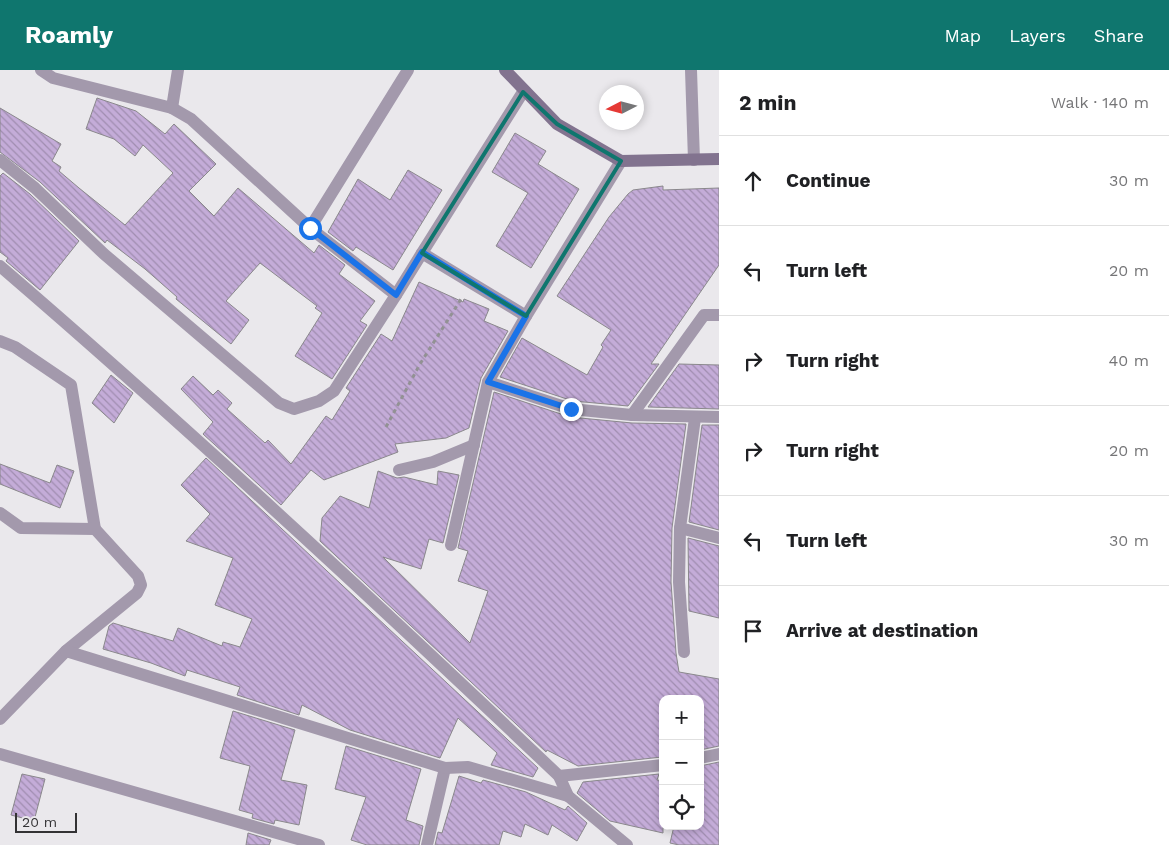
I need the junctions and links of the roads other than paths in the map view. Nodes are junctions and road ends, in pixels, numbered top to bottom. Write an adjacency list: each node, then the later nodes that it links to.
1 (42, 70): 7 (street)
2 (178, 70): 7 (street)
3 (408, 70): 12 (street)
4 (504, 70): 6 (street)
5 (691, 70): 10 (street)
6 (523, 92): 11 (street); 13 (street)
7 (172, 108): 12 (street)
8 (719, 159): 10 (street)
9 (0, 160): 15 (street)
10 (694, 160): 11 (street)
11 (621, 161): 17 (street)
12 (310, 228): 15 (street)
13 (422, 252): 15 (street); 17 (street)
14 (0, 266): 38 (street)
15 (396, 295)
16 (719, 315): 20 (street)
17 (526, 316): 19 (street)
18 (0, 341): 27 (street)
19 (488, 382): 20 (street); 23 (street)
20 (632, 414): 21 (street)
21 (695, 418): 22 (street); 26 (street)
22 (719, 418)
23 (474, 445): 24 (street); 29 (street)
24 (398, 470)
25 (0, 513): 27 (street)
26 (680, 528): 28 (street); 31 (street)
27 (95, 529): 30 (street)
28 (719, 538)
29 (450, 545)
30 (66, 651): 32 (street); 37 (street)
31 (684, 652)
32 (0, 719)
33 (0, 754): 40 (street)
34 (719, 754): 35 (street)
35 (704, 757)
36 (659, 765): 38 (street)
37 (445, 768): 39 (street); 41 (street)
38 (559, 776): 39 (street)
39 (568, 796): 42 (street)
40 (320, 845)
41 (427, 845)
42 (627, 845)

